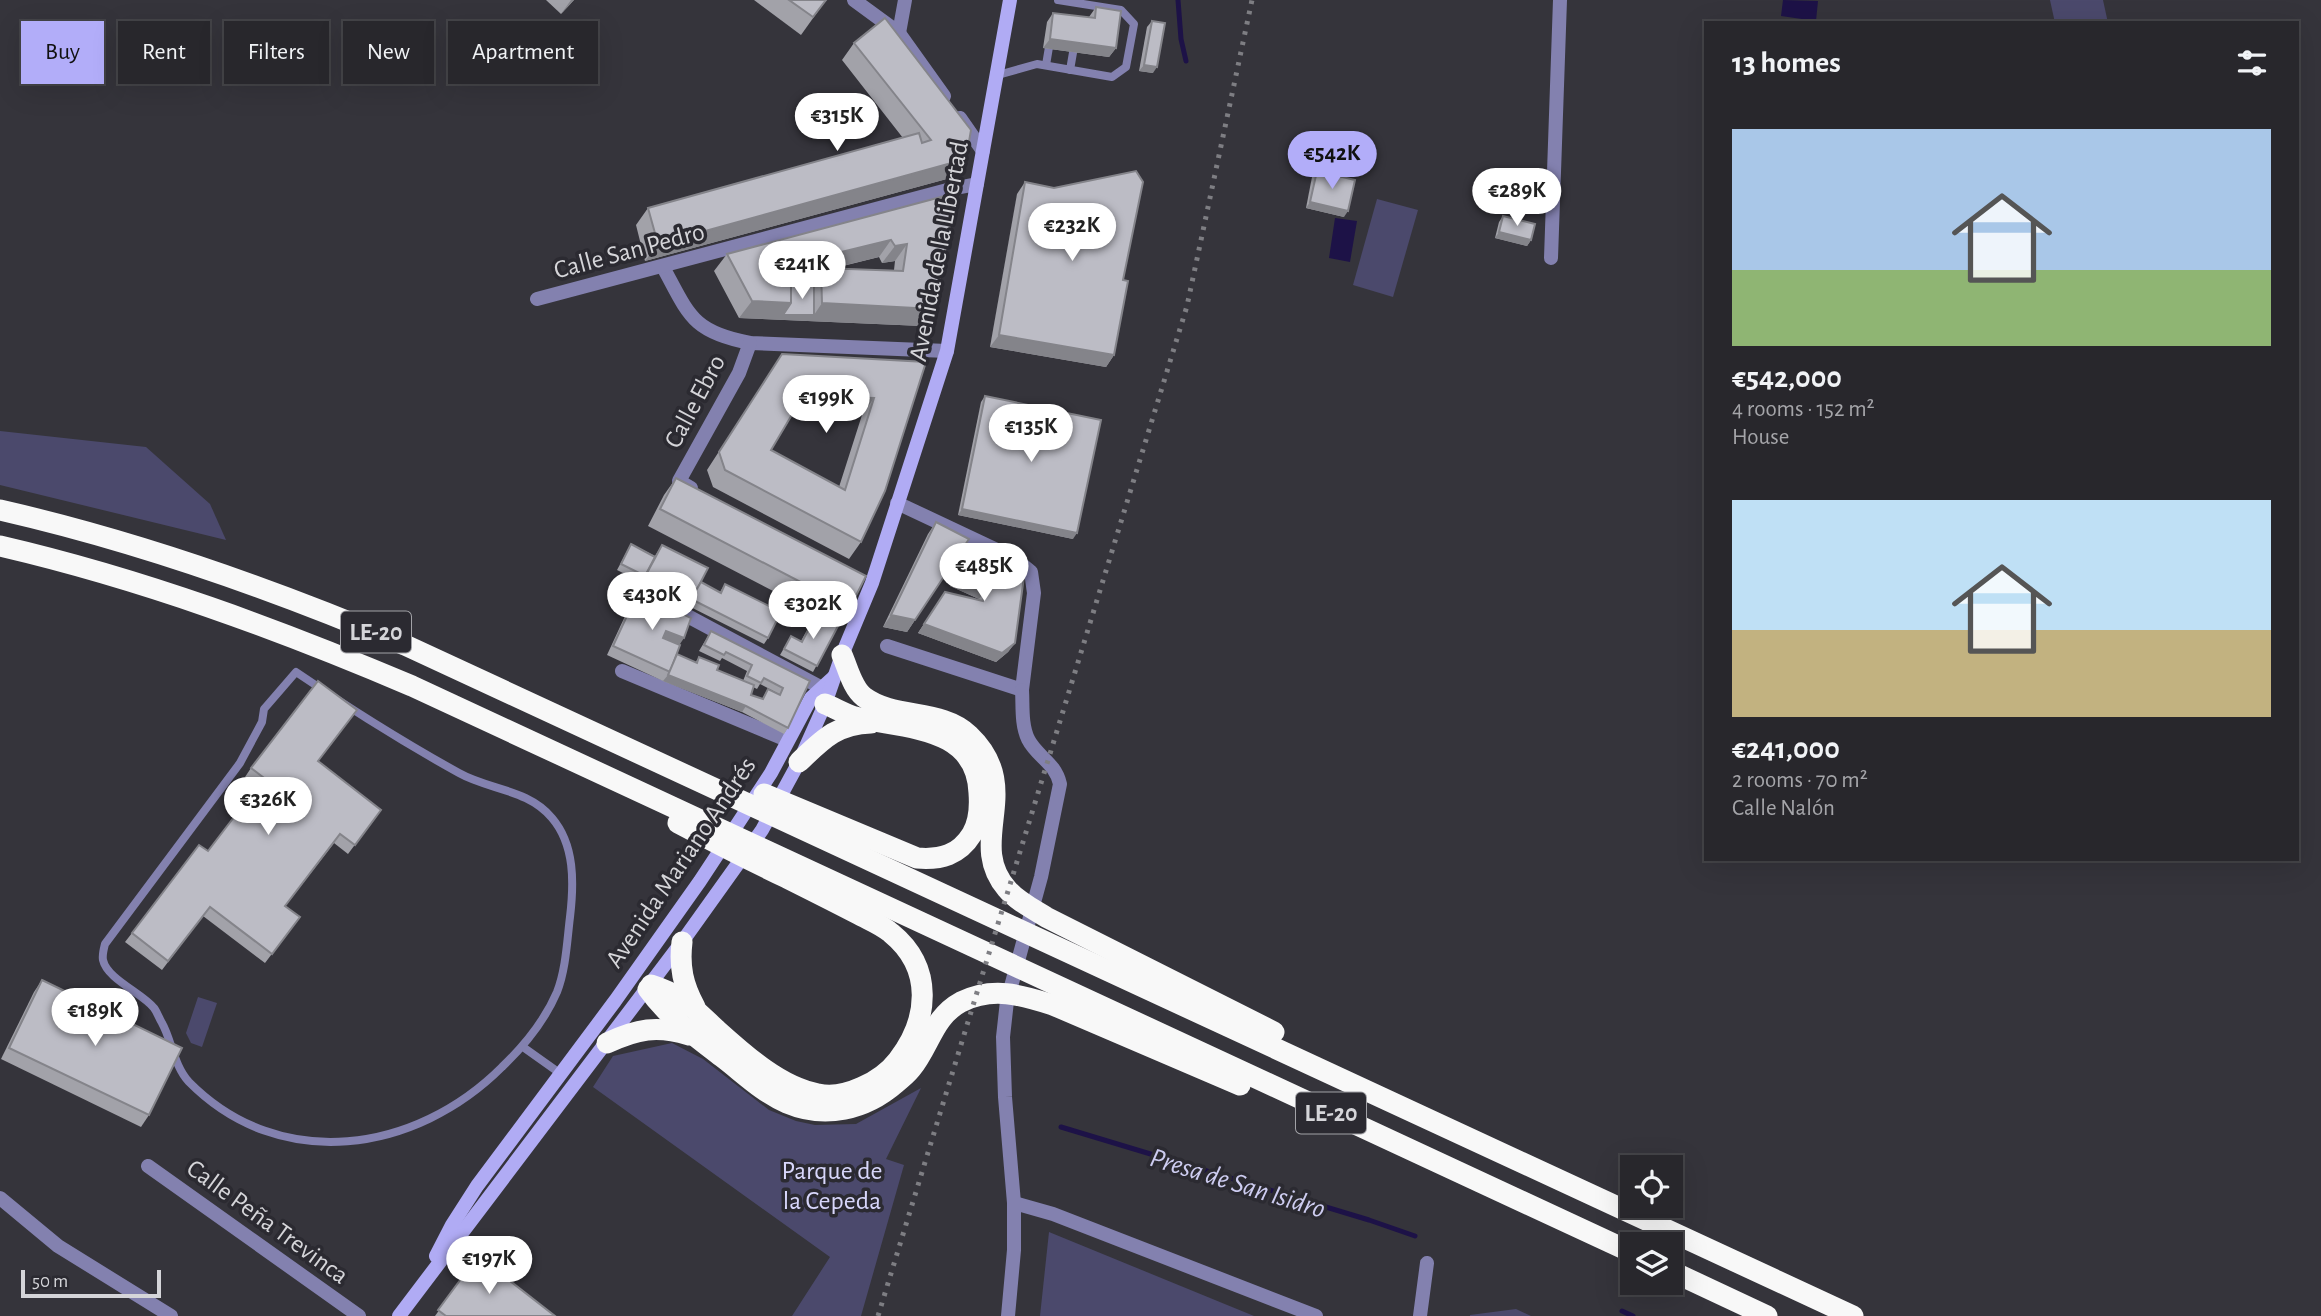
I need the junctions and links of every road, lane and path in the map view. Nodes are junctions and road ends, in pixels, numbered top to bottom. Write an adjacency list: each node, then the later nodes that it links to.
1 (854, 0): 11 (street)
2 (905, 0): 11 (street)
3 (1010, 0): 14 (main road, Avenida de la Libertad)
4 (1058, 0): 6 (lane); 7 (lane)
5 (1560, 0): 17 (street)
6 (1082, 4): 8 (lane); 13 (lane)
7 (1055, 13)
8 (1079, 17)
9 (1053, 26): 12 (lane)
10 (1077, 30): 13 (lane)
11 (899, 33): 15 (street)
12 (1046, 65): 13 (lane); 14 (lane)
13 (1070, 69)
14 (998, 75): 15 (main road, Avenida de la Libertad)
15 (983, 151): 16 (main road, Avenida de la Libertad)
16 (977, 184): 18 (street, Calle San Pedro); 21 (main road, Avenida de la Libertad)
17 (1551, 258)
18 (663, 267): 19 (street, Calle San Pedro); 20 (street)
19 (537, 299)
20 (750, 343): 21 (street); 22 (street, Calle Ebro)
21 (947, 351): 23 (main road, Avenida de la Libertad)
22 (703, 495)
23 (897, 503): 28 (main road, Avenida de la Libertad); 30 (street)
24 (0, 510): 35 (highway, LE-20)
25 (0, 546): 36 (highway, LE-20)
26 (667, 605): 31 (street)
27 (887, 646): 30 (street)
28 (842, 654): 31 (main road, Avenida de la Libertad); 32 (highway)
29 (622, 670): 33 (street)
30 (1022, 690): 50 (street)
31 (823, 696): 32 (highway); 33 (main road, Avenida Mariano Andrés); 34 (main road, Avenida Mariano Andrés)
32 (885, 715): 34 (highway); 35 (highway); 46 (highway)
33 (787, 740): 37 (main road, Avenida Mariano Andrés)
34 (799, 762): 38 (main road, Avenida Mariano Andrés)
35 (786, 811): 46 (highway, LE-20)
36 (759, 856): 41 (highway); 47 (highway, LE-20)
37 (712, 864): 39 (main road); 40 (main road, Avenida Mariano Andrés)
38 (682, 942): 39 (main road, Avenida Mariano Andrés); 41 (highway)
39 (648, 986): 40 (main road); 41 (highway); 42 (highway); 43 (main road, Avenida Mariano Andrés)
40 (615, 1001): 45 (main road, Avenida Mariano Andrés)
41 (698, 1012)
42 (697, 1038): 43 (highway); 47 (highway)
43 (607, 1043): 51 (main road, Avenida Mariano Andrés)
44 (523, 1047): 44 (lane); 45 (lane)
45 (561, 1074): 51 (main road, Avenida Mariano Andrés); 55 (main road, Avenida Mariano Andrés)
46 (1368, 1090): 63 (highway, LE-20)
47 (1396, 1143): 52 (highway, LE-20)
48 (148, 1166): 57 (street, Calle Peña Trevinca)
49 (0, 1198): 56 (street)
50 (1014, 1203): 59 (street); 60 (street)
51 (478, 1212): 55 (main road, Avenida Mariano Andrés)
52 (1620, 1247)
53 (1427, 1263): 61 (street)
54 (1683, 1277): 62 (highway)
55 (410, 1301): 58 (main road, Avenida Mariano Andrés)
56 (171, 1316)
57 (359, 1316)
58 (399, 1316)
59 (1008, 1316)
60 (1316, 1316)
61 (1420, 1316)
62 (1767, 1316)
63 (1853, 1316)

